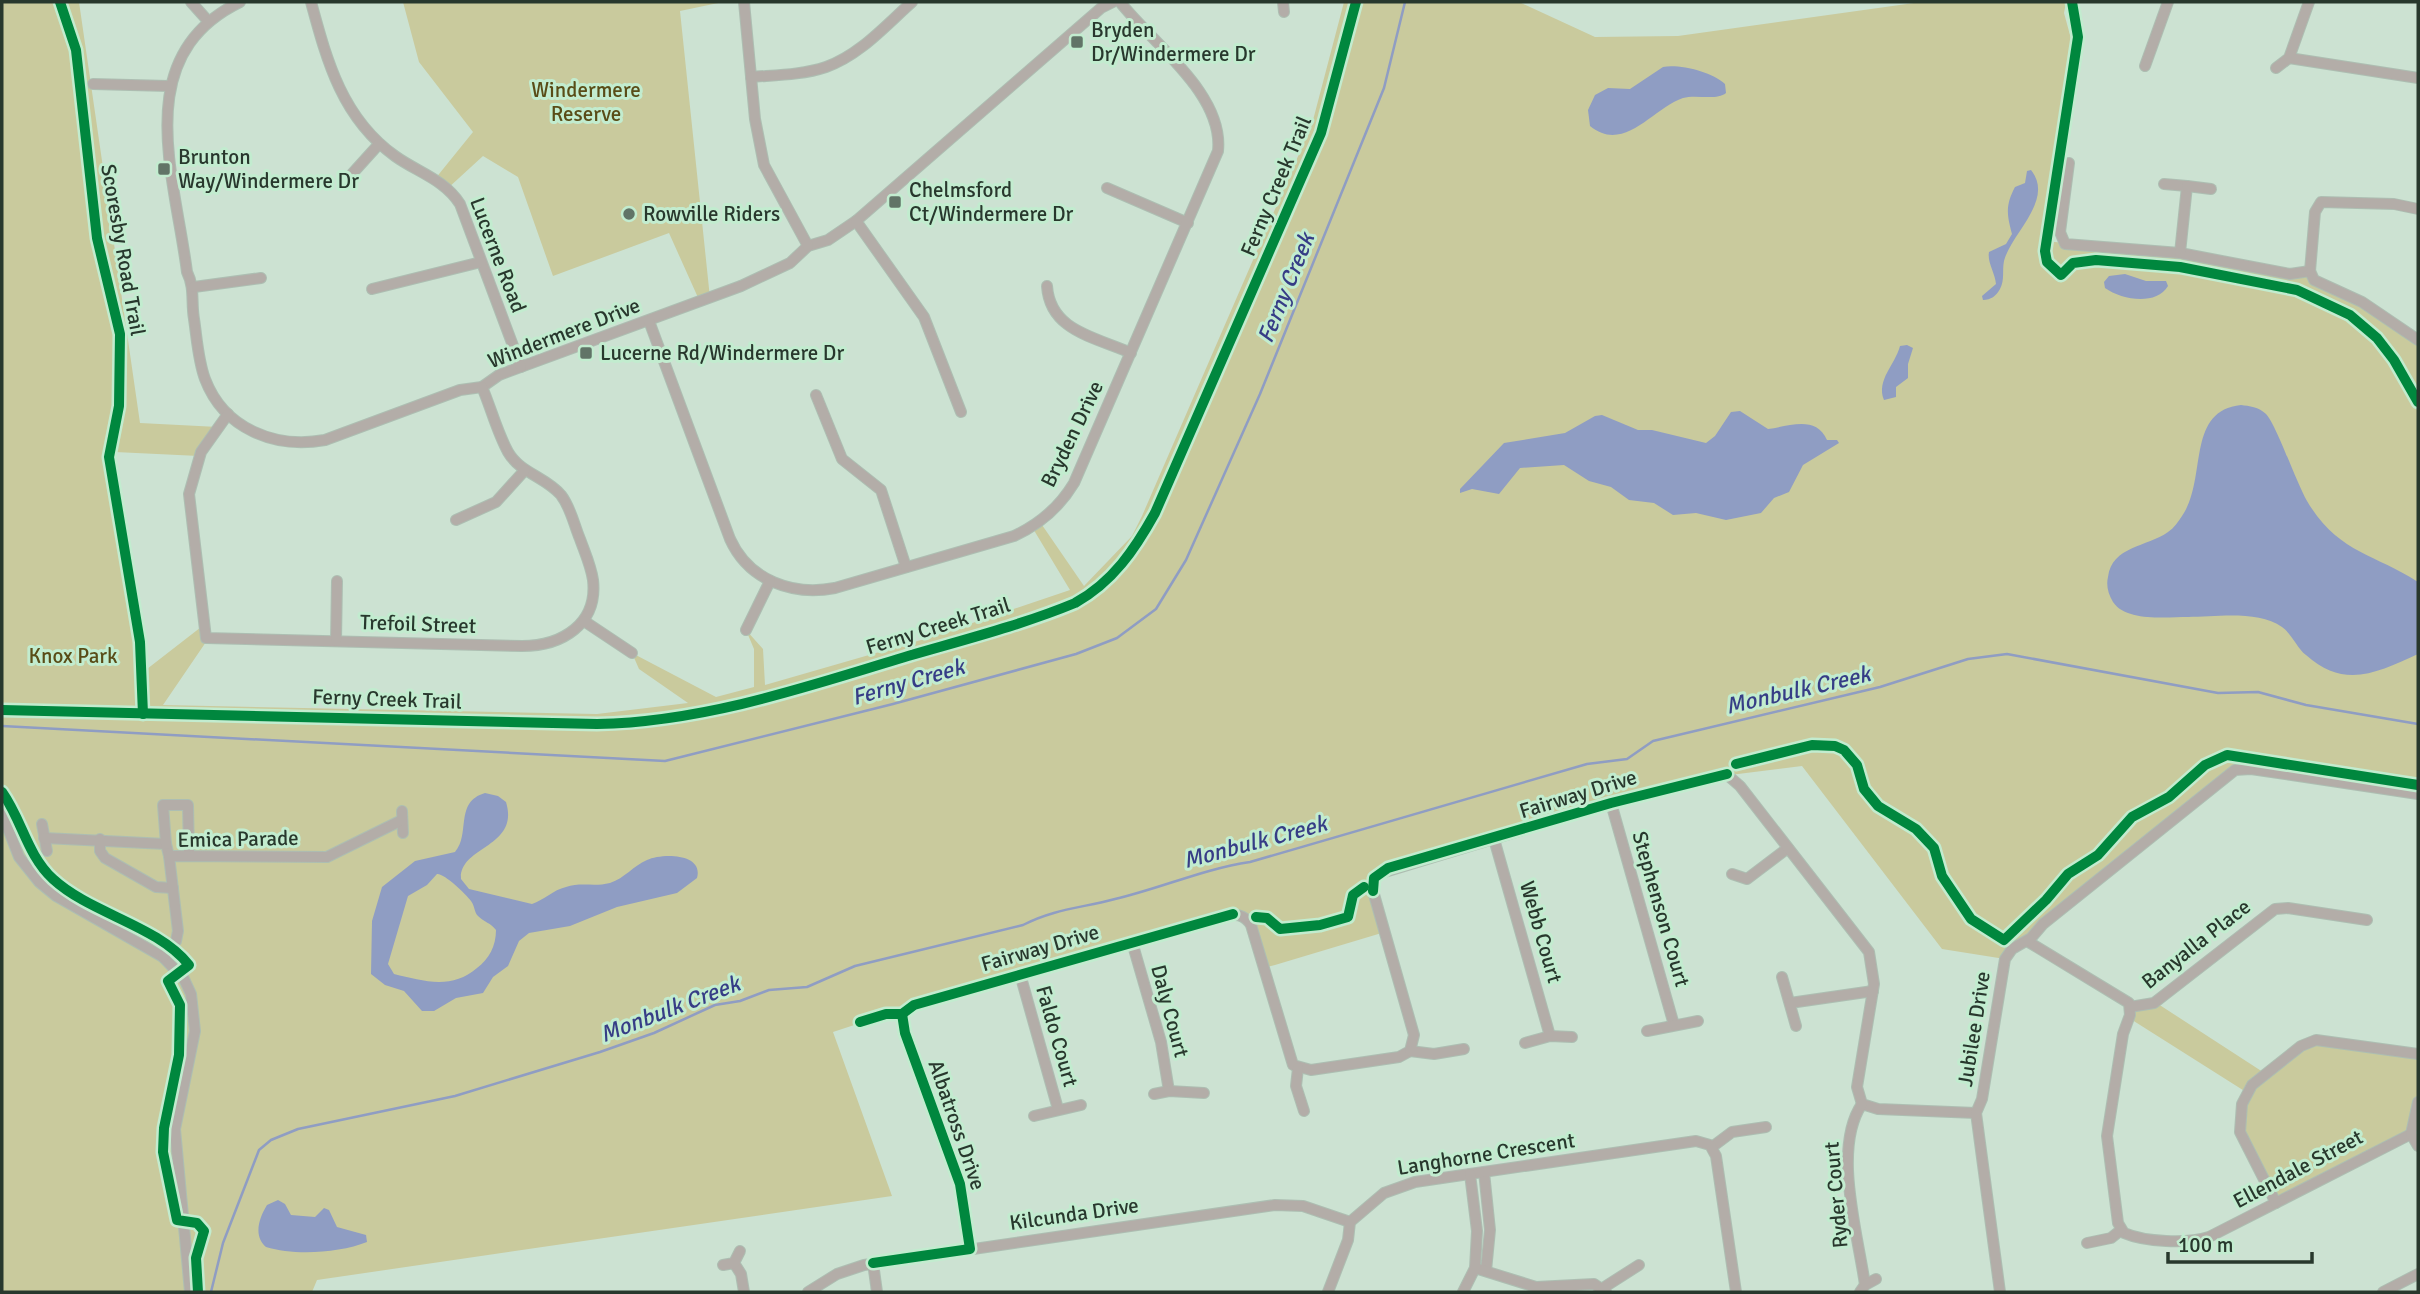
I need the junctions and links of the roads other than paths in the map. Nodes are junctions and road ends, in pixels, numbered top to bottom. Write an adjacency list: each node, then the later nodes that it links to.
1 (191, 2): 10 (street)
2 (240, 2): 10 (street, Windermere Drive)
3 (311, 2): 18 (street, Lucerne Road)
4 (744, 2): 14 (street)
5 (912, 2): 14 (street)
6 (1113, 2): 26 (street, Windermere Drive)
7 (1121, 2): 27 (street, Bryden Drive)
8 (2168, 2): 12 (street)
9 (2309, 2): 11 (street)
10 (208, 21): 17 (street, Windermere Drive)
11 (2290, 58): 13 (street); 15 (street)
12 (2145, 66)
13 (2276, 68)
14 (751, 77): 28 (street)
15 (2418, 78)
16 (93, 84): 17 (street)
17 (168, 86): 34 (street, Windermere Drive)
18 (379, 144): 20 (street); 30 (street, Lucerne Road)
19 (2069, 163): 29 (street)
20 (351, 175)
21 (2164, 184): 22 (street)
22 (2187, 187): 24 (street); 29 (street)
23 (1107, 188): 27 (street)
24 (2211, 188)
25 (2418, 209): 31 (street)
26 (856, 221): 28 (street, Windermere Drive); 42 (street)
27 (1188, 223): 38 (street, Bryden Drive)
28 (808, 246): 36 (street, Windermere Drive)
29 (2180, 253): 31 (street)
30 (481, 262): 35 (street); 39 (street, Lucerne Road)
31 (2310, 271): 37 (street)
32 (261, 278): 34 (street)
33 (1047, 286): 38 (street)
34 (194, 287): 43 (street, Windermere Drive)
35 (372, 289)
36 (649, 321): 39 (street, Windermere Drive); 48 (street, Bryden Drive)
37 (2418, 340)
38 (1131, 353): 46 (street, Bryden Drive)
39 (521, 368): 40 (street, Windermere Drive)
40 (482, 387): 43 (street, Windermere Drive); 44 (street)
41 (816, 395): 46 (street)
42 (961, 412)
43 (228, 414): 51 (street, Trefoil Street)
44 (525, 470): 45 (street); 49 (street)
45 (456, 520)
46 (906, 567): 48 (street, Bryden Drive)
47 (337, 581): 51 (street)
48 (770, 581): 50 (street)
49 (584, 621): 51 (street, Trefoil Street); 52 (street)
50 (746, 630)
51 (336, 641)
52 (632, 653)
53 (2418, 794): 69 (street, Jubilee Drive)
54 (1611, 803): 60 (street, Fairway Drive); 62 (street, Fairway Drive); 80 (street, Stephenson Court)
55 (2, 813): 71 (street)
56 (42, 824): 58 (street)
57 (403, 833): 64 (street, Emica Parade)
58 (44, 838): 59 (street); 63 (street)
59 (100, 839): 61 (street); 67 (street)
60 (1494, 839): 83 (street, Webb Court); 87 (street, Fairway Drive)
61 (166, 844): 64 (street); 65 (street)
62 (1788, 848): 66 (street); 74 (street, Fairway Drive)
63 (47, 851)
64 (189, 855): 65 (street, Emica Parade)
65 (169, 856): 67 (street, Emica Parade)
66 (1732, 874)
67 (173, 888): 71 (street, Emica Parade)
68 (2367, 920): 76 (street, Banyalla Place)
69 (2027, 941): 76 (street); 98 (street, Jubilee Drive)
70 (1132, 942): 72 (street, Fairway Drive); 89 (street, Fairway Drive); 90 (street, Daly Court)
71 (163, 957): 121 (street)
72 (1020, 974): 77 (street, Fairway Drive); 96 (street, Faldo Court)
73 (1782, 977): 75 (street)
74 (1873, 990): 75 (street); 94 (street, Fairway Drive)
75 (1790, 1003): 81 (street)
76 (2130, 1007): 108 (street)
77 (902, 1014): 79 (street, Fairway Drive); 110 (street, Albatross Drive)
78 (1698, 1021): 80 (street)
79 (860, 1022)
80 (1674, 1025): 82 (street)
81 (1796, 1026)
82 (1647, 1031)
83 (1550, 1035): 84 (street); 85 (street)
84 (1572, 1037)
85 (1525, 1043)
86 (1464, 1049): 87 (street)
87 (1410, 1051): 89 (street)
88 (2418, 1054): 106 (street)
89 (1298, 1068): 97 (street, Fairway Drive)
90 (1169, 1091): 91 (street, Daly Court); 92 (street, Daly Court)
91 (1204, 1093)
92 (1154, 1094)
93 (2418, 1102): 101 (street)
94 (1862, 1104): 98 (street); 119 (street, Ryder Court)
95 (1081, 1105): 96 (street, Faldo Court)
96 (1058, 1109): 99 (street, Faldo Court)
97 (1304, 1111)
98 (1976, 1113): 128 (street, Jubilee Drive)
99 (1034, 1116)
100 (1766, 1127): 103 (street)
101 (2412, 1134): 102 (street); 106 (street, Ellendale Street)
102 (2418, 1146)
103 (1712, 1147): 104 (street, Langhorne Crescent); 127 (street)
104 (1484, 1172): 105 (street, Langhorne Crescent); 116 (street)
105 (1470, 1174): 107 (street, Langhorne Crescent); 116 (street)
106 (2276, 1203): 108 (street, Ellendale Street)
107 (1350, 1222): 110 (street, Kilcunda Drive); 125 (street)
108 (2121, 1230): 109 (street)
109 (2087, 1242)
110 (970, 1249): 113 (street, Kilcunda Drive)
111 (740, 1251): 112 (street)
112 (734, 1263): 114 (street); 122 (street)
113 (873, 1264): 123 (street, Kilcunda Drive); 124 (street)
114 (723, 1265)
115 (1639, 1265): 120 (street)
116 (1480, 1269): 120 (street); 126 (street)
117 (2418, 1275): 129 (street)
118 (1876, 1279): 119 (street, Ryder Court)
119 (1863, 1288)
120 (1605, 1290)
121 (190, 1292)
122 (744, 1292)
123 (808, 1292)
124 (877, 1292)
125 (1328, 1292)
126 (1463, 1292)
127 (1736, 1292)
128 (2000, 1292)
129 (2383, 1292)

